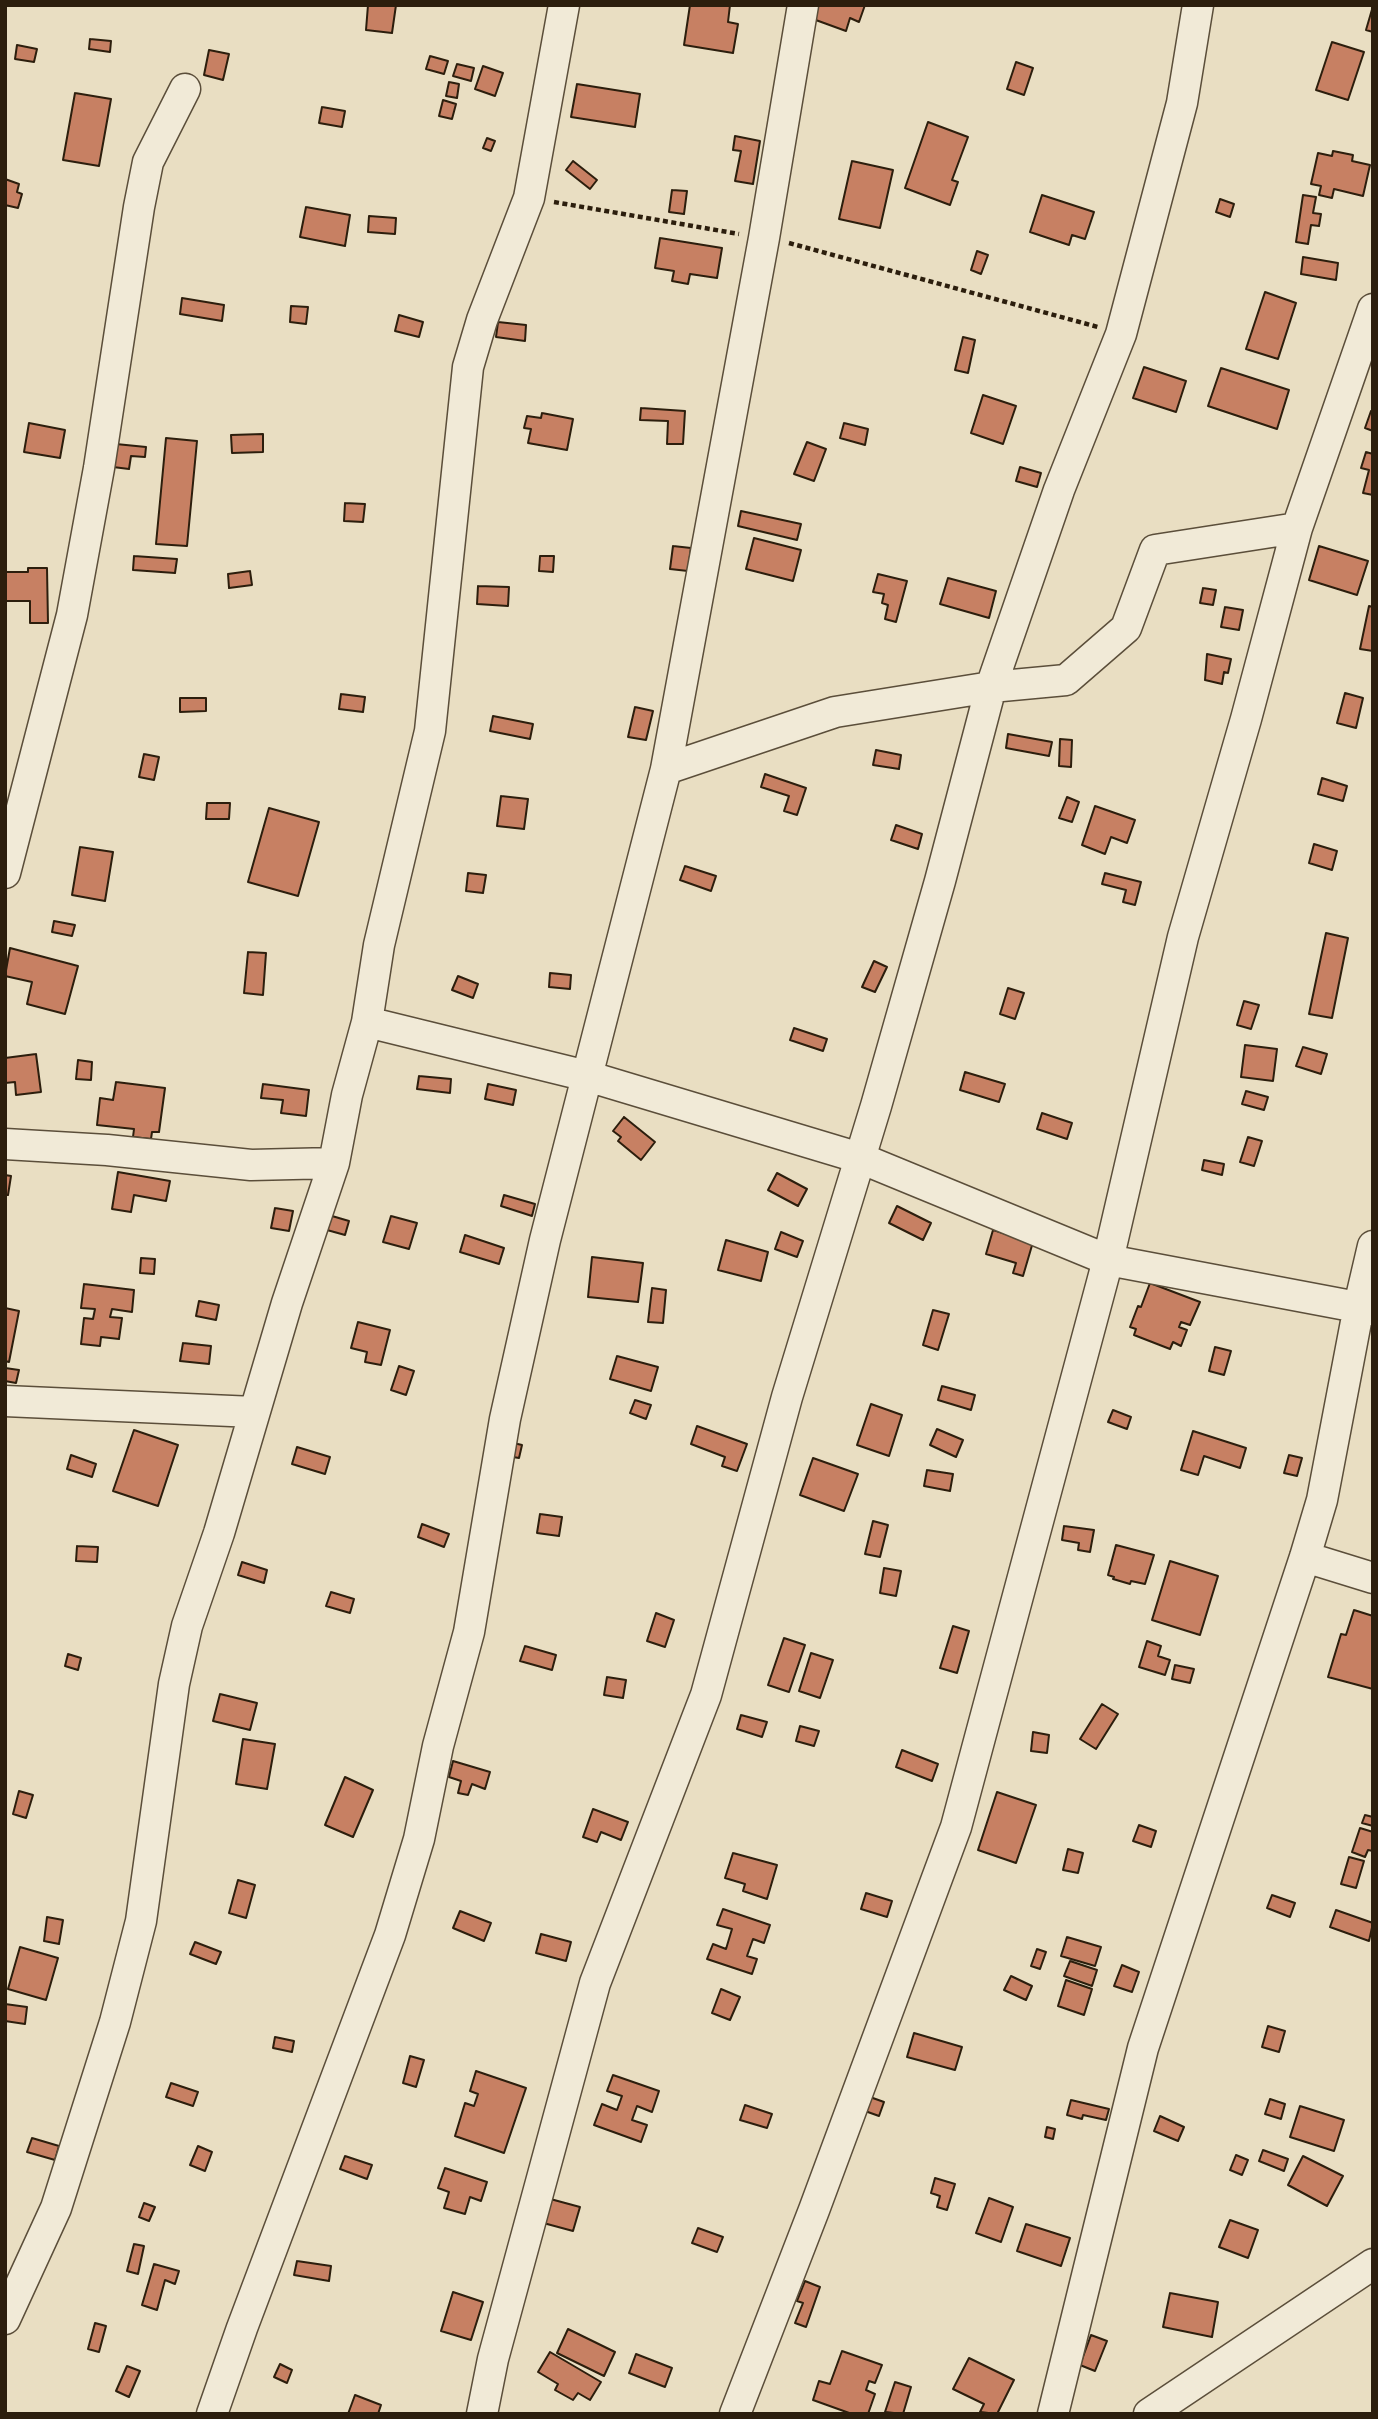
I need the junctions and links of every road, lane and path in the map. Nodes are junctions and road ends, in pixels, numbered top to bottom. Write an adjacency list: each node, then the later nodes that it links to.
1 (564, 5): 5 (street)
2 (803, 5): 6 (street)
3 (1198, 5): 8 (street)
4 (185, 89): 12 (street)
5 (529, 198): 6 (path); 13 (street)
6 (764, 238): 8 (path); 11 (street)
7 (1373, 309): 9 (street)
8 (1121, 334): 10 (street)
9 (1297, 528): 10 (street); 19 (street)
10 (990, 687): 11 (street); 16 (street)
11 (666, 769): 14 (street)
12 (5, 873)
13 (367, 1021): 14 (street); 17 (street)
14 (587, 1076): 16 (street); 28 (street)
15 (5, 1144): 17 (street)
16 (860, 1158): 19 (street); 29 (street)
17 (334, 1163): 22 (street)
18 (1373, 1246): 20 (street)
19 (1108, 1260): 20 (street); 30 (street)
20 (1366, 1308): 23 (street)
21 (5, 1401): 22 (street)
22 (254, 1412): 26 (street)
23 (1305, 1557): 24 (street); 31 (street)
24 (1373, 1578)
25 (1373, 2263): 27 (street)
26 (5, 2319)
27 (1167, 2410)
28 (212, 2414)
29 (482, 2414)
30 (735, 2414)
31 (1053, 2414)

